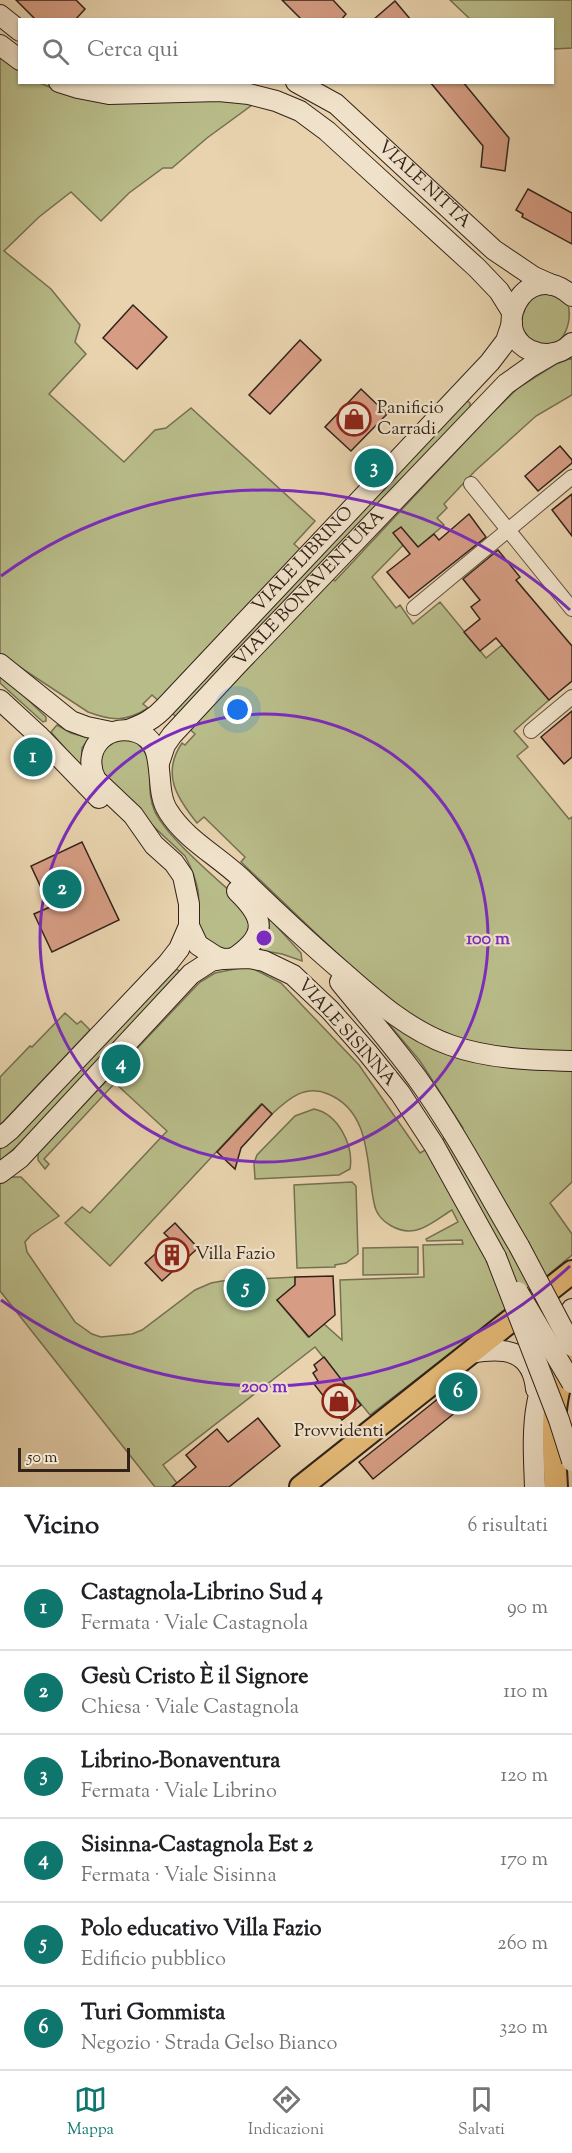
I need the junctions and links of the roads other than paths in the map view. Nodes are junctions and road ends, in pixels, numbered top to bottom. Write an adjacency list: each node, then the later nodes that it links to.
1 (0, 15): 2 (main road)
2 (18, 29)
3 (0, 45): 4 (main road)
4 (18, 58)
5 (65, 84): 8 (main road)
6 (300, 84): 7 (main road, VIALE NITTA)
7 (566, 292): 8 (main road, VIALE LIBRINO)
8 (512, 317): 9 (main road); 18 (main road, VIALE LIBRINO)
9 (566, 347): 20 (main road, VIALE BONAVENTURA)
10 (572, 477): 12 (street)
11 (471, 484): 12 (street)
12 (509, 530): 13 (street); 14 (street)
13 (414, 608)
14 (572, 609)
15 (0, 664): 18 (main road)
16 (572, 697): 19 (street)
17 (0, 700): 22 (main road)
18 (120, 731): 20 (main road); 22 (main road)
19 (531, 731)
20 (159, 763): 21 (main road)
21 (189, 835): 24 (main road); 25 (main road)
22 (154, 845): 23 (main road)
23 (189, 926): 25 (main road); 27 (main road)
24 (297, 932): 26 (main road); 29 (main road)
25 (229, 958): 28 (main road); 30 (main road, VIALE SISINNA)
26 (572, 1060)
27 (0, 1138)
28 (0, 1173)
29 (519, 1246): 34 (main road, bridge); 35 (main road, bridge)
30 (496, 1257): 39 (main road, bridge); 41 (main road, bridge)
31 (572, 1272): 32 (main road)
32 (534, 1301): 35 (main road); 36 (main road); 38 (main road)
33 (572, 1309): 35 (main road)
34 (572, 1319)
35 (563, 1345): 40 (main road)
36 (471, 1353): 38 (main road); 42 (main road)
37 (572, 1358): 44 (main road)
38 (535, 1382): 40 (main road)
39 (572, 1383)
40 (537, 1404): 43 (main road)
41 (572, 1461)
42 (301, 1487)
43 (535, 1487)
44 (556, 1487)

